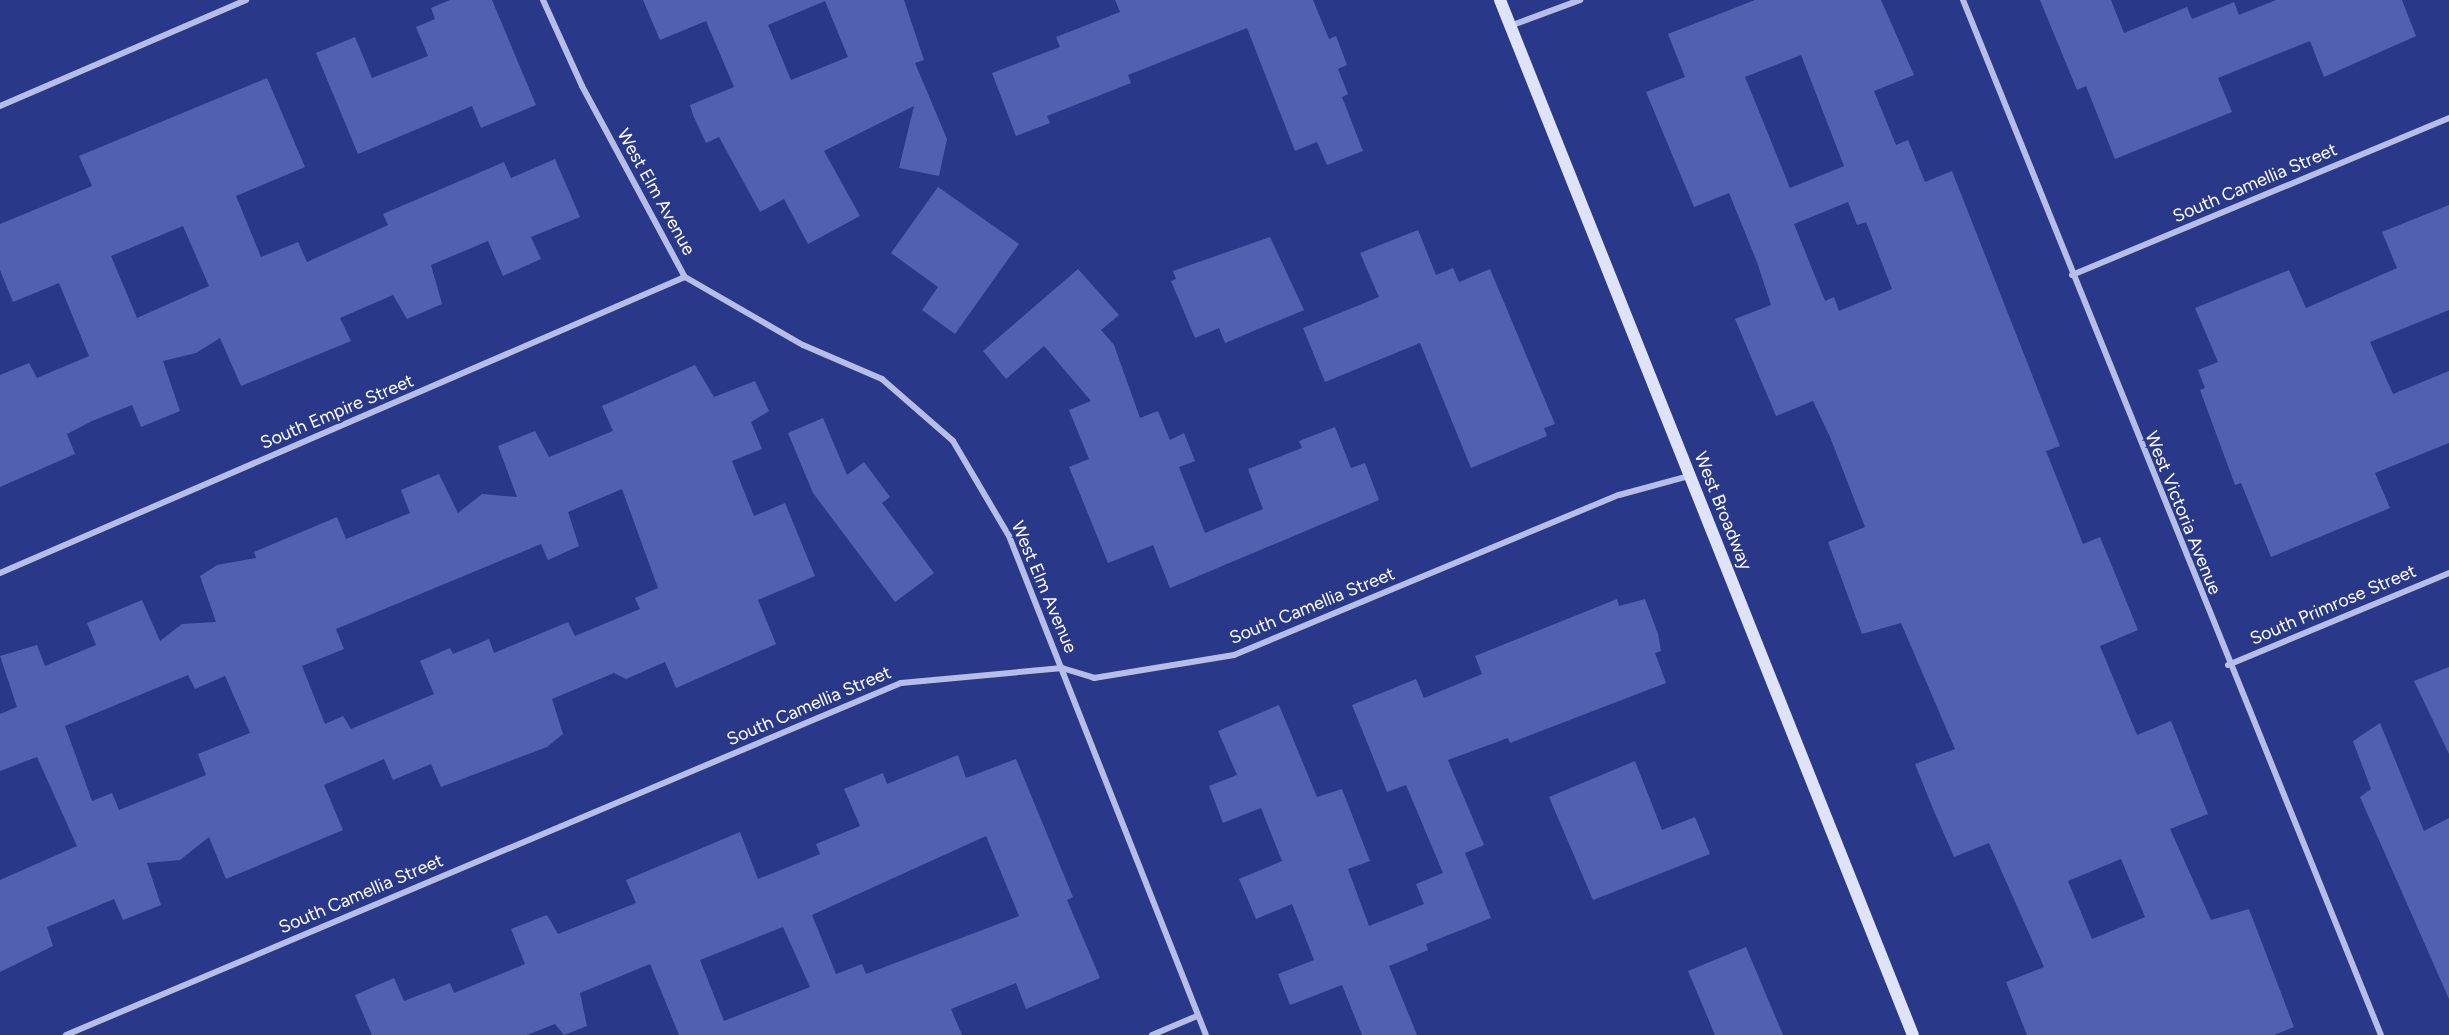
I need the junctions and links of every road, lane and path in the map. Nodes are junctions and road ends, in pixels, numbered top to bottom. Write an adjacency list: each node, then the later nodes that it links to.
1 (246, 0): 7 (street)
2 (543, 0): 10 (street, West Elm Avenue)
3 (1500, 0): 6 (main road, West Broadway)
4 (1580, 0): 6 (street)
5 (1963, 0): 9 (street, West Victoria Avenue)
6 (1510, 26): 11 (main road, West Broadway)
7 (0, 106)
8 (2449, 118): 9 (street, South Camellia Street)
9 (2072, 276): 14 (street, West Victoria Avenue)
10 (685, 277): 12 (street, South Empire Street); 15 (street, West Elm Avenue)
11 (1689, 476): 15 (street, South Camellia Street); 20 (main road, West Broadway)
12 (0, 573)
13 (2449, 573): 14 (street, South Primrose Street)
14 (2228, 665): 21 (street, West Victoria Avenue)
15 (1062, 668): 16 (street, West Elm Avenue); 17 (street, South Camellia Street)
16 (1197, 1016): 18 (street); 19 (street, West Elm Avenue)
17 (66, 1035)
18 (1152, 1035)
19 (1206, 1035)
20 (1913, 1035)
21 (2381, 1035)

